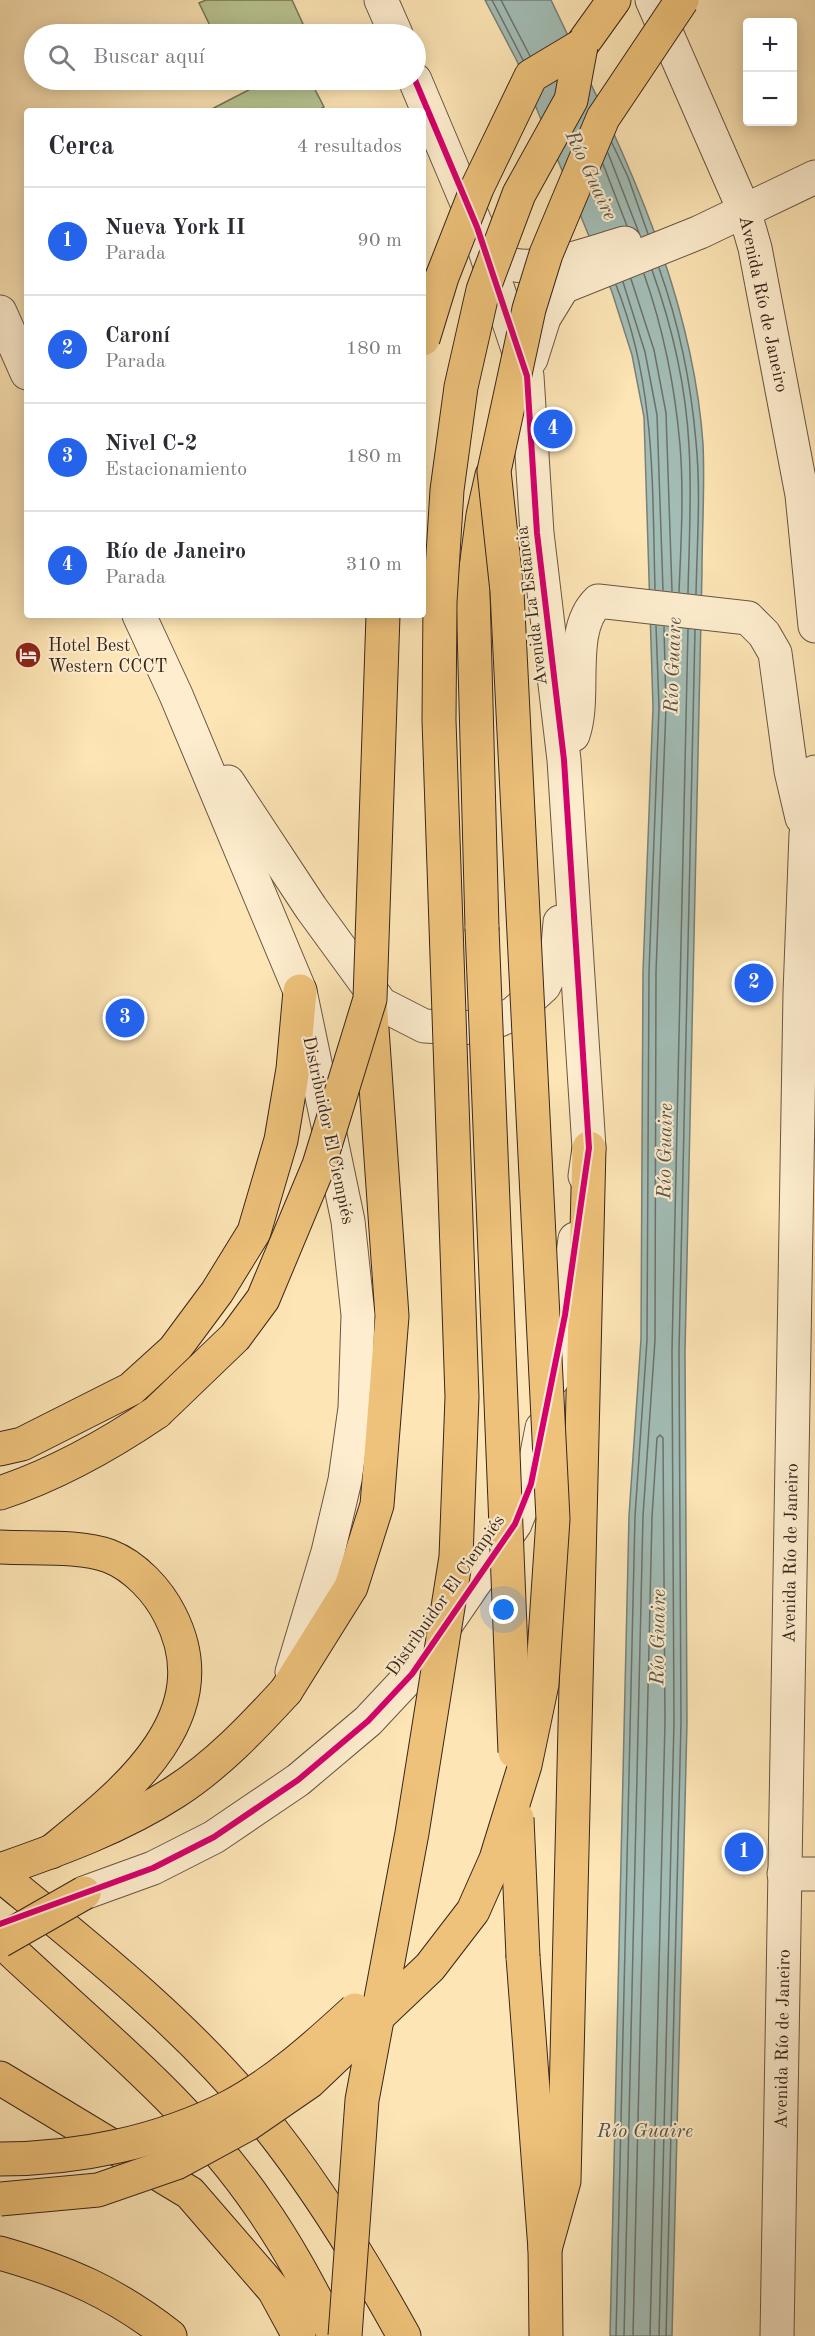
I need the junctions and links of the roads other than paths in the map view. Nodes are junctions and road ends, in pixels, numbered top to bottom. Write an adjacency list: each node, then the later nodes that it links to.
1 (381, 0): 5 (street)
2 (614, 0): 6 (main road)
3 (651, 0): 9 (street, Avenida Río de Janeiro)
4 (682, 0): 18 (main road, bridge)
5 (392, 24)
6 (581, 46): 13 (main road, bridge); 50 (main road, bridge)
7 (419, 90): 10 (street, Avenida La Estancia)
8 (815, 177): 9 (street)
9 (744, 210): 11 (street); 11 (street); 21 (street, Avenida Río de Janeiro)
10 (477, 227): 11 (street); 17 (street, Avenida La Estancia)
11 (560, 274): 17 (street)
12 (0, 312): 15 (street)
13 (426, 329)
14 (0, 347): 16 (street)
15 (24, 366)
16 (24, 375)
17 (527, 376): 23 (street, Avenida La Estancia)
18 (494, 471): 40 (main road, bridge); 45 (main road, bridge)
19 (140, 618): 22 (street)
20 (383, 618): 29 (main road, bridge)
21 (815, 626)
22 (181, 710): 25 (street); 27 (street, Distribuidor El Ciempiés)
23 (564, 760): 25 (street, Avenida La Estancia); 26 (street)
24 (815, 772): 26 (street, Avenida Río de Janeiro)
25 (566, 816): 30 (street, Avenida La Estancia)
26 (806, 834): 28 (street, Avenida Río de Janeiro)
27 (300, 991): 31 (main road); 34 (street, Distribuidor El Ciempiés)
28 (808, 993): 37 (street, Avenida Río de Janeiro)
29 (370, 999): 32 (main road, bridge); 34 (main road)
30 (589, 1148): 39 (street, Distribuidor El Ciempiés); 45 (main road)
31 (0, 1449)
32 (0, 1493)
33 (0, 1547): 35 (main road)
34 (286, 1691): 35 (main road, Distribuidor El Ciempiés)
35 (51, 1852): 36 (main road, Distribuidor El Ciempiés)
36 (0, 1870)
37 (800, 1874): 53 (street, Avenida Río de Janeiro)
38 (0, 1875): 51 (main road)
39 (84, 1893): 41 (main road, bridge)
40 (473, 1911): 43 (main road, bridge); 44 (main road, bridge)
41 (0, 1940): 49 (main road)
42 (0, 2078): 48 (main road)
43 (0, 2159)
44 (0, 2199)
45 (545, 2249): 52 (main road)
46 (0, 2253): 47 (main road)
47 (170, 2336)
48 (299, 2336)
49 (335, 2336)
50 (345, 2336)
51 (404, 2336)
52 (546, 2336)
53 (777, 2336)

